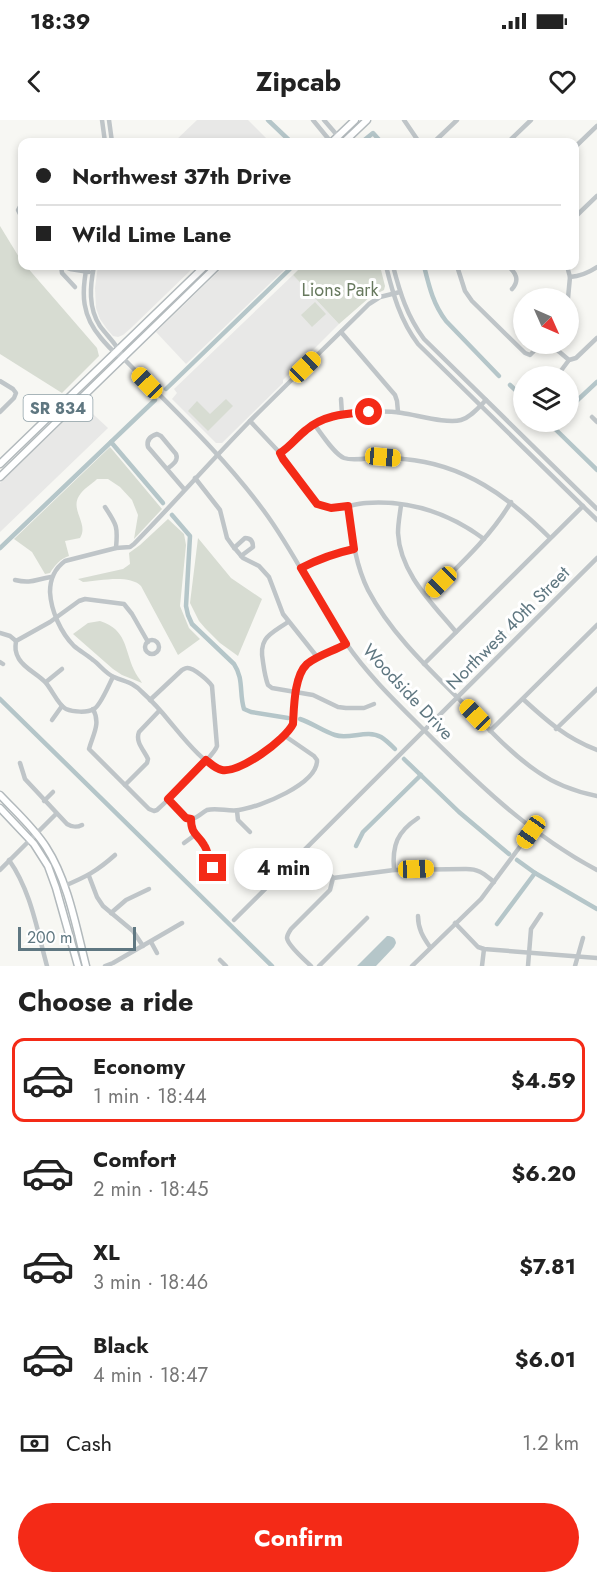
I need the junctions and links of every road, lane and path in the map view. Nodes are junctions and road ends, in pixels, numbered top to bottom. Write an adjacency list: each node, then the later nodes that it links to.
1 (102, 120): 12 (street)
2 (109, 120): 13 (street)
3 (313, 120): 14 (street)
4 (324, 120): 11 (street)
5 (355, 120): 11 (main road)
6 (367, 120): 15 (main road)
7 (405, 120): 16 (street)
8 (457, 120): 17 (street)
9 (531, 120): 18 (street)
10 (597, 126): 19 (street)
11 (338, 137)
12 (104, 138)
13 (111, 138)
14 (328, 138)
15 (348, 138)
16 (416, 138)
17 (438, 138)
18 (512, 138)
19 (579, 143)
20 (597, 196): 21 (street)
21 (579, 213)
22 (597, 267): 34 (street)
23 (62, 270): 35 (street)
24 (75, 270): 32 (street)
25 (201, 270): 43 (main road, SR 834)
26 (214, 270): 45 (main road, SR 834)
27 (387, 270): 39 (street)
28 (394, 270): 38 (street)
29 (458, 270): 42 (street)
30 (512, 270): 37 (street)
31 (568, 270): 34 (street)
32 (86, 272): 33 (street); 43 (street)
33 (93, 272): 43 (street)
34 (570, 277): 36 (street)
35 (75, 287)
36 (569, 288)
37 (512, 289)
38 (400, 292): 39 (street); 50 (street)
39 (393, 294): 40 (street); 52 (street)
40 (341, 332): 54 (street); 57 (street)
41 (597, 338): 46 (street)
42 (513, 341)
43 (117, 351): 45 (street, Woodside Drive); 51 (main road, SR 834)
44 (562, 354): 46 (street)
45 (123, 358): 60 (main road, SR 834); 62 (street, Woodside Drive)
46 (569, 360): 47 (street)
47 (565, 366)
48 (0, 381): 53 (street)
49 (341, 399): 55 (street)
50 (486, 400): 52 (street); 73 (street)
51 (64, 402): 60 (main road); 63 (main road, SR 834)
52 (480, 406): 54 (street); 71 (street)
53 (0, 412)
54 (398, 412): 55 (street)
55 (342, 414): 59 (street)
56 (592, 417): 58 (street)
57 (250, 421): 61 (street); 62 (street)
58 (597, 422)
59 (314, 424): 61 (street); 68 (street)
60 (51, 428): 65 (main road, SR 834)
61 (280, 453): 70 (street)
62 (217, 455): 66 (street); 82 (street, Woodside Drive)
63 (1, 464)
64 (167, 469): 64 (street); 67 (street)
65 (0, 477)
66 (195, 478): 67 (street); 78 (street)
67 (184, 489): 77 (street)
68 (511, 502): 75 (street); 76 (street)
69 (401, 505): 70 (street); 75 (street); 85 (street)
70 (348, 506): 79 (street)
71 (583, 506): 74 (street); 76 (street)
72 (105, 507): 77 (street)
73 (597, 509)
74 (597, 520)
75 (484, 538): 85 (street)
76 (550, 538): 89 (street)
77 (116, 548): 83 (street)
78 (234, 548): 80 (street); 80 (street)
79 (354, 549): 82 (street); 95 (street)
80 (241, 555): 87 (street)
81 (597, 558): 101 (street, Northwest 40th Street)
82 (301, 568): 93 (street, Woodside Drive)
83 (51, 577): 84 (street); 86 (street)
84 (15, 580)
85 (427, 597): 89 (street)
86 (56, 616): 91 (street); 92 (street); 97 (street)
87 (288, 622): 94 (street); 100 (street)
88 (597, 625): 102 (street)
89 (456, 632): 95 (street)
90 (0, 633): 91 (street)
91 (16, 641): 98 (street)
92 (148, 642)
93 (346, 644): 94 (street); 110 (street, Woodside Drive)
94 (318, 658): 100 (street)
95 (424, 664): 101 (street)
96 (62, 669): 98 (street)
97 (112, 677): 103 (street); 106 (street)
98 (46, 682): 105 (street)
99 (597, 689): 109 (street)
100 (296, 692): 104 (street); 112 (street)
101 (458, 698): 110 (street, Northwest 40th Street); 111 (street)
102 (523, 699): 109 (street); 111 (street)
103 (150, 700): 107 (street); 114 (street)
104 (374, 704)
105 (62, 706): 106 (street); 108 (street)
106 (93, 709): 116 (street)
107 (159, 711): 114 (street); 116 (street)
108 (52, 720)
109 (556, 729): 113 (street)
110 (424, 730): 128 (street, Woodside Drive); 134 (street, Northwest 40th Street)
111 (490, 731): 119 (street)
112 (285, 736): 114 (street); 123 (street)
113 (597, 750)
114 (206, 760): 120 (street)
115 (20, 763): 121 (street)
116 (125, 785): 120 (street)
117 (53, 792): 121 (street)
118 (0, 795): 130 (main road)
119 (597, 796)
120 (168, 799): 126 (street)
121 (44, 801): 124 (street)
122 (0, 808): 132 (main road)
123 (237, 811): 126 (street); 129 (street)
124 (56, 814): 127 (street); 130 (street)
125 (418, 818): 140 (street)
126 (191, 819): 131 (street)
127 (82, 825)
128 (533, 829): 137 (street, Woodside Drive); 143 (street)
129 (250, 832)
130 (37, 834): 132 (street); 144 (main road)
131 (195, 835): 133 (street); 138 (street)
132 (31, 840): 136 (street); 166 (main road)
133 (184, 843)
134 (304, 850): 142 (street); 150 (street, Northwest 40th Street)
135 (115, 855): 141 (street)
136 (9, 860): 139 (street); 165 (street)
137 (595, 867)
138 (213, 868)
139 (0, 870)
140 (394, 870): 142 (street); 143 (street)
141 (89, 876): 144 (street); 146 (street)
142 (333, 878): 170 (street)
143 (494, 882): 152 (street)
144 (64, 886): 167 (main road)
145 (149, 889): 146 (street)
146 (111, 913): 155 (street)
147 (541, 914): 158 (street)
148 (418, 916): 156 (street)
149 (367, 918): 171 (street)
150 (234, 920)
151 (182, 923): 154 (street)
152 (455, 924): 156 (street); 157 (street)
153 (583, 938): 160 (street)
154 (151, 942): 155 (street); 159 (street)
155 (143, 946): 164 (street)
156 (430, 947): 172 (street)
157 (484, 949): 158 (street); 163 (street)
158 (529, 952): 160 (street); 174 (street)
159 (157, 953)
160 (577, 956): 161 (street); 175 (street)
161 (597, 958)
162 (220, 960): 169 (street)
163 (482, 963): 173 (street)
164 (113, 965): 168 (street)
165 (47, 966)
166 (78, 966)
167 (86, 966)
168 (105, 966)
169 (226, 966)
170 (311, 966)
171 (319, 966)
172 (411, 966)
173 (477, 966)
174 (528, 966)
175 (575, 966)

